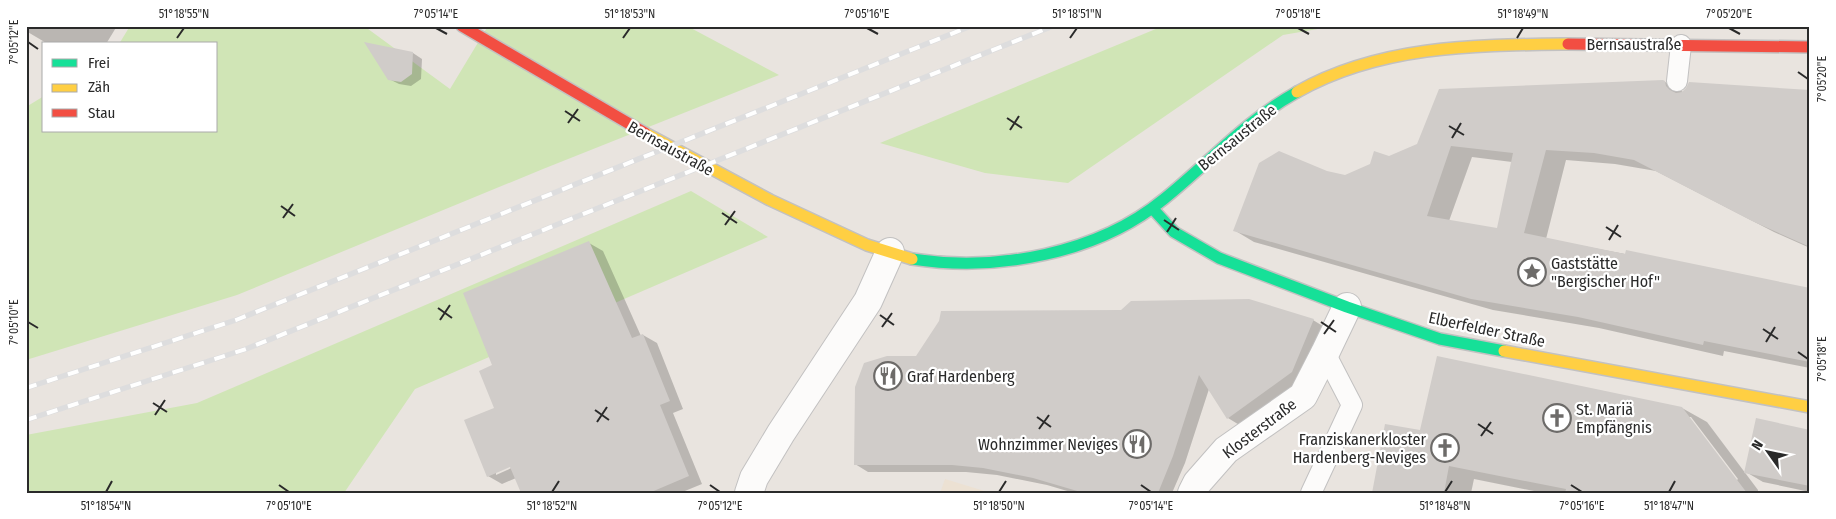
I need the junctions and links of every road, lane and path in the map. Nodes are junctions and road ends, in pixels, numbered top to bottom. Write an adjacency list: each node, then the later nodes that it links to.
1 (462, 26): 6 (main road, Bernsaustraße)
2 (1681, 44): 3 (main road, Bernsaustraße); 4 (lane); 5 (main road, Bernsaustraße)
3 (1810, 47)
4 (1676, 81)
5 (1153, 209): 6 (main road, Bernsaustraße); 7 (main road, Elberfelder Straße)
6 (890, 252): 10 (street)
7 (1347, 307): 8 (street, Klosterstraße); 9 (main road, Elberfelder Straße)
8 (1325, 354): 11 (street, Klosterstraße); 12 (lane)
9 (1810, 407)
10 (749, 493)
11 (1192, 493)
12 (1311, 493)

